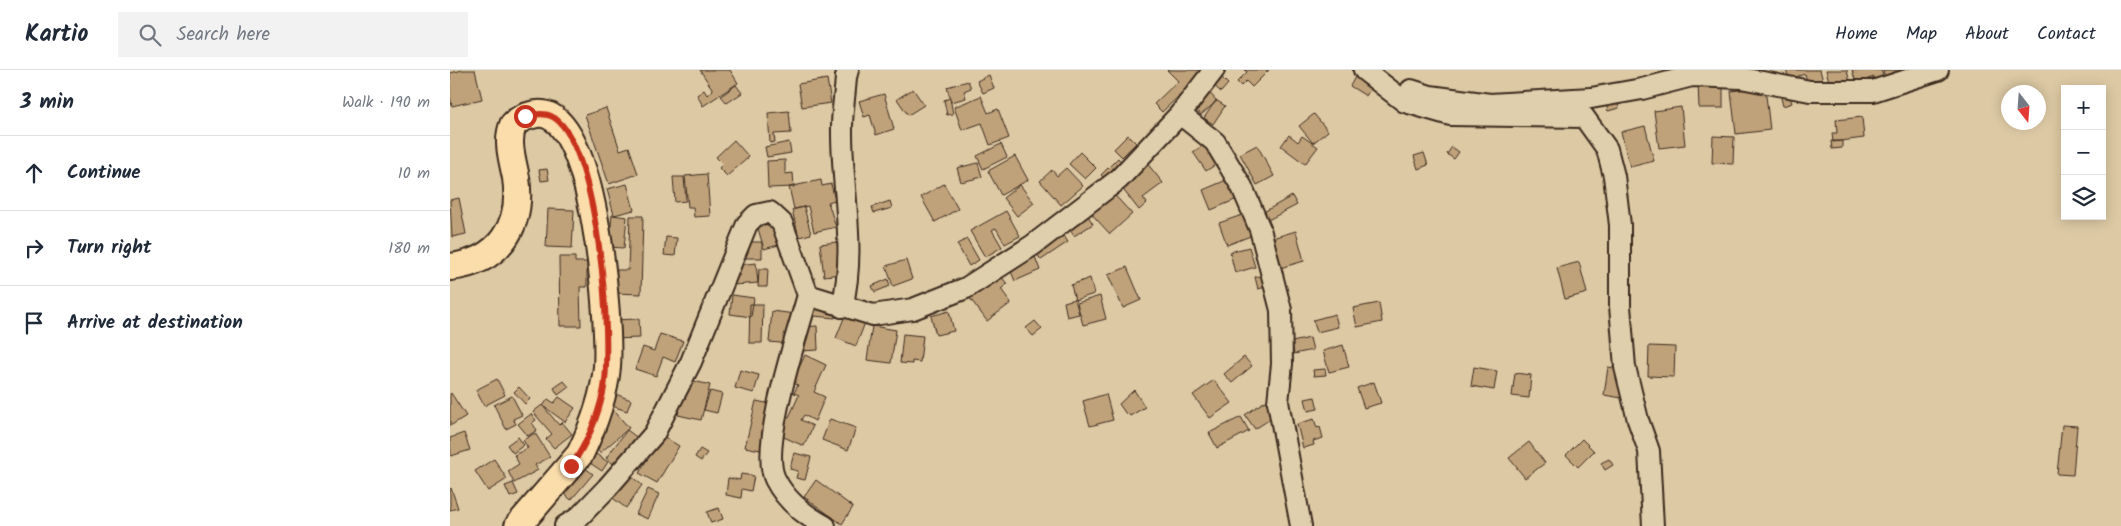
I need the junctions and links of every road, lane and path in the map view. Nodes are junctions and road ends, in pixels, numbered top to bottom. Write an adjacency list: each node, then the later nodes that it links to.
1 (848, 70): 9 (street)
2 (1214, 70): 6 (street)
3 (1364, 70): 14 (street)
4 (1375, 70): 5 (street)
5 (1938, 70)
6 (1180, 114): 9 (street); 13 (street)
7 (450, 267): 10 (main road)
8 (808, 295): 9 (street); 11 (street); 12 (street)
9 (842, 307)
10 (518, 526)
11 (565, 526)
12 (825, 526)
13 (1301, 526)
14 (1653, 526)

